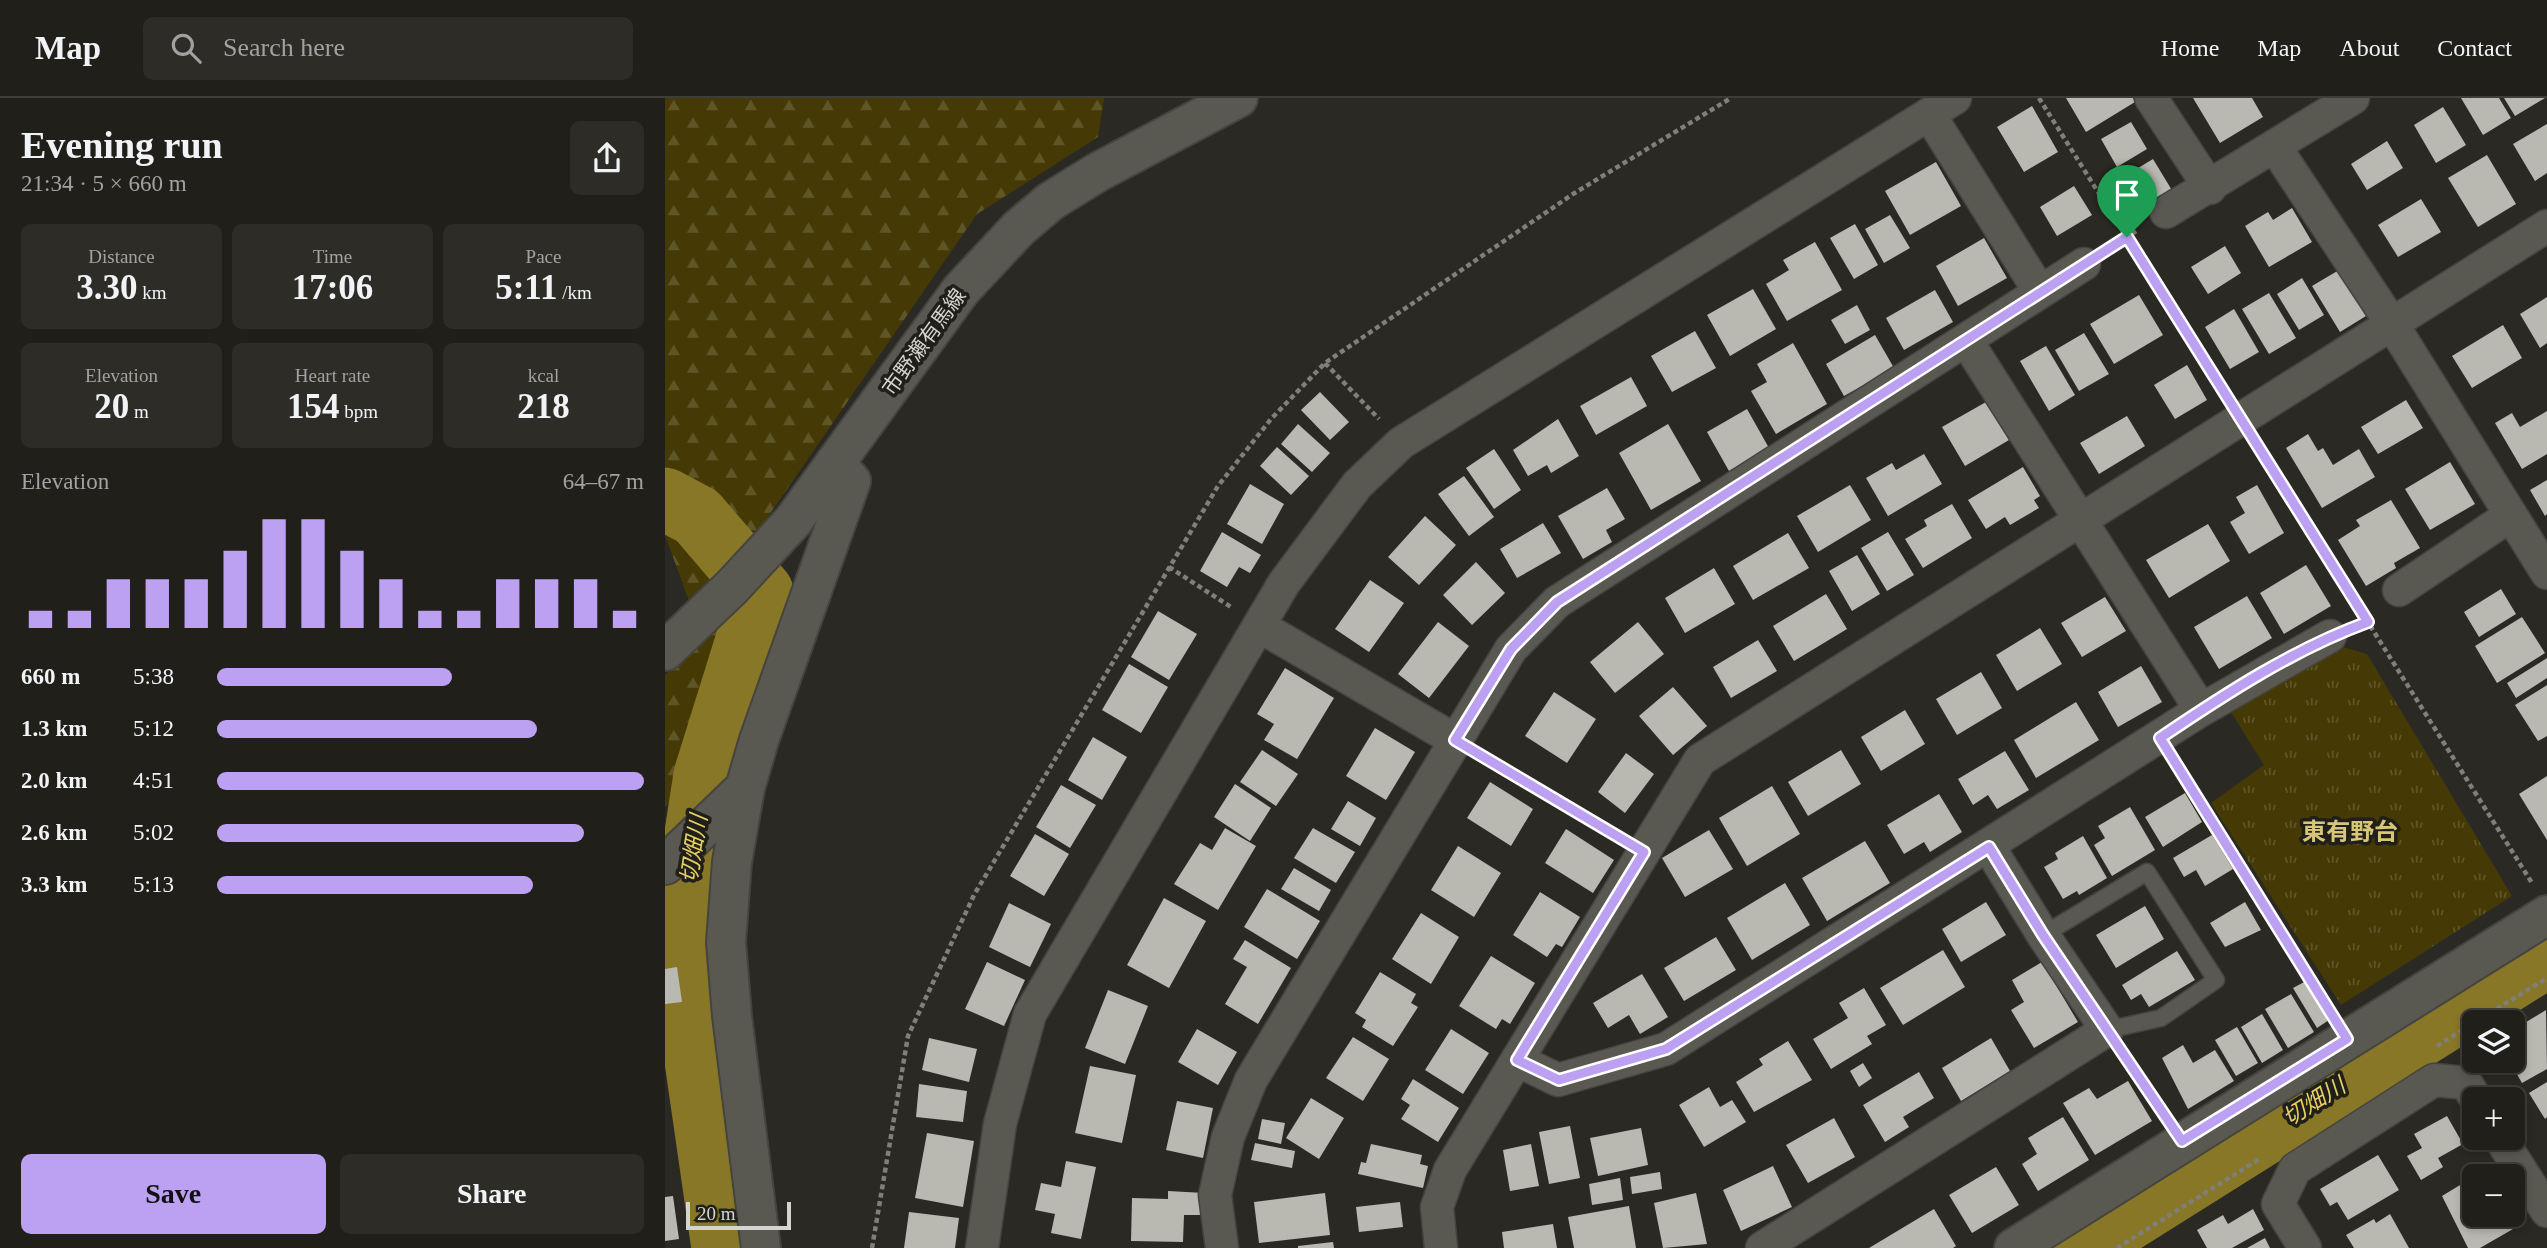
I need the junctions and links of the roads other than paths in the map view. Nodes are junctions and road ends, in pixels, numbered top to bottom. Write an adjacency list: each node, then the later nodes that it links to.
1 (1238, 98): 14 (street, 市野瀬有馬線)
2 (1955, 98): 5 (street)
3 (2151, 98): 7 (street)
4 (2353, 98): 6 (street)
5 (1929, 114): 11 (street); 19 (street)
6 (2275, 147): 7 (street); 12 (street)
7 (2210, 188): 8 (street)
8 (2166, 212)
9 (2547, 226): 12 (street)
10 (2084, 264): 11 (street)
11 (2041, 292): 13 (street)
12 (2392, 324): 15 (street); 16 (street)
13 (1966, 340): 16 (street); 23 (street)
14 (835, 463): 21 (street, 市野瀬有馬線); 24 (street)
15 (2511, 515): 17 (street); 18 (street)
16 (2080, 521): 22 (street); 30 (street)
17 (2547, 573)
18 (2399, 590)
19 (1261, 627): 23 (street); 35 (street)
20 (2330, 636): 22 (street)
21 (665, 651)
22 (2201, 710): 25 (street)
23 (1455, 740): 36 (street)
24 (744, 789): 26 (street); 34 (street)
25 (1989, 847): 28 (street); 30 (street)
26 (671, 859)
27 (2542, 903): 39 (street)
28 (2043, 935): 29 (street); 29 (lane)
29 (2107, 1030): 38 (street)
30 (1517, 1060): 37 (street)
31 (2468, 1087): 40 (street)
32 (2508, 1150): 33 (street)
33 (2547, 1211)
34 (761, 1248)
35 (982, 1248)
36 (1222, 1248)
37 (1441, 1248)
38 (1762, 1248)
39 (2014, 1248)
40 (2305, 1248)

